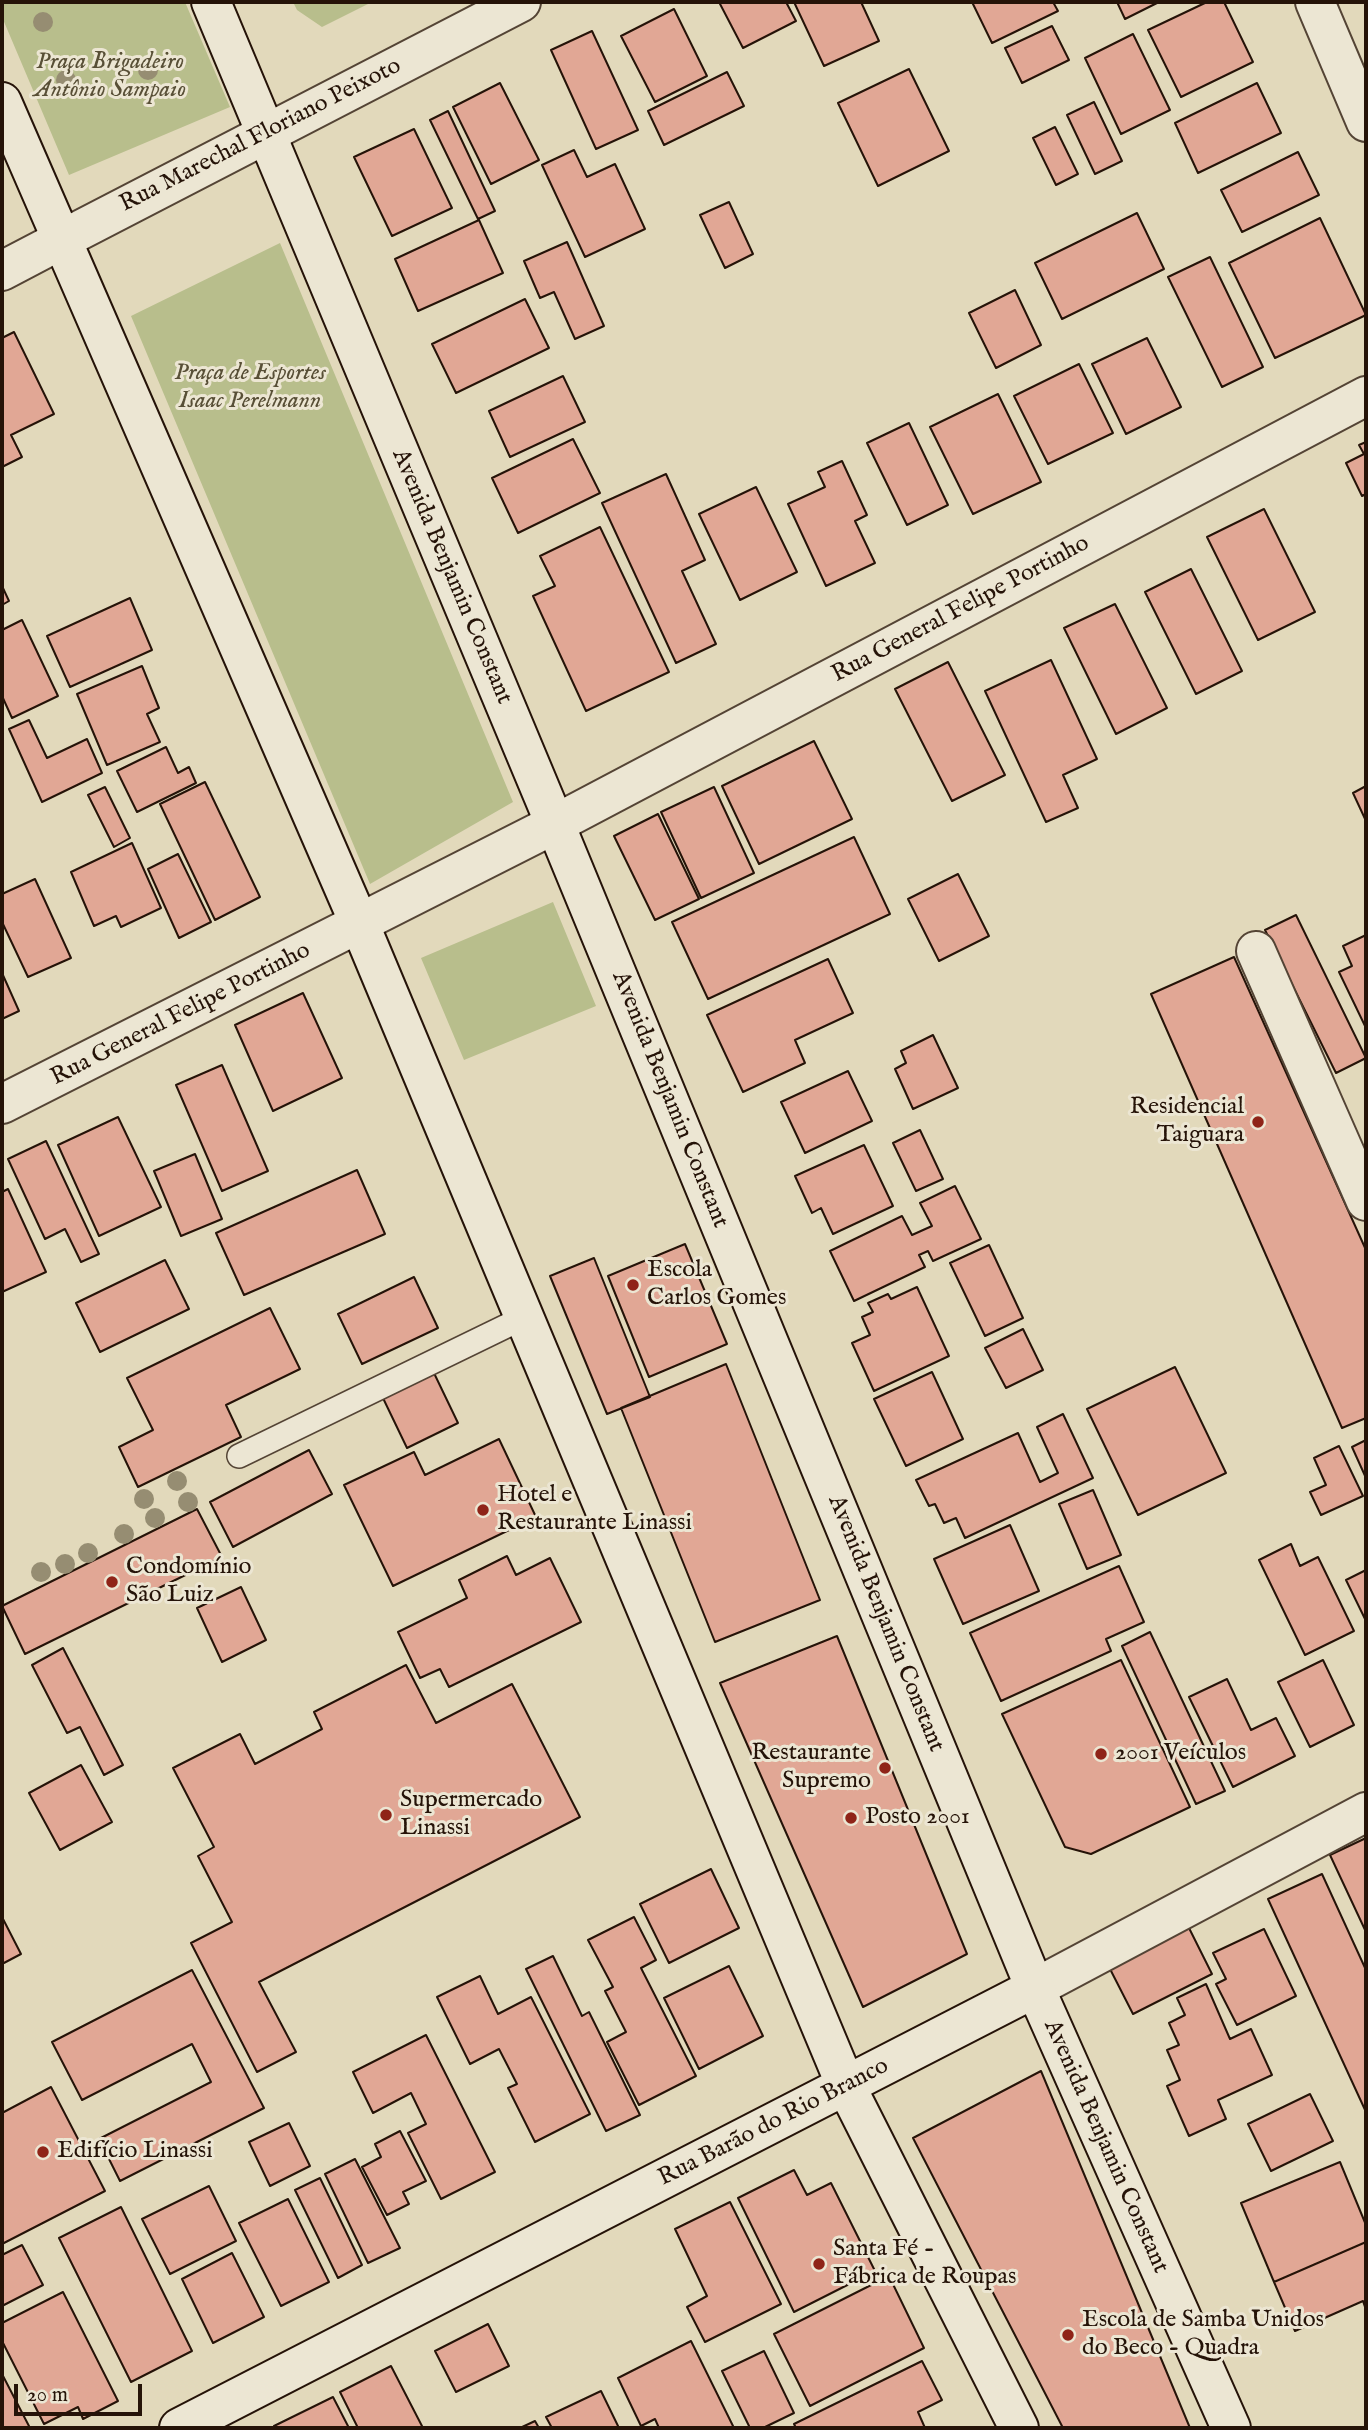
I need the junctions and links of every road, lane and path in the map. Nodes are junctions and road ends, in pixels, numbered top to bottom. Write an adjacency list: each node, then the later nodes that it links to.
1 (211, 2): 6 (main road, Avenida Benjamin Constant)
2 (521, 2): 6 (main road, Rua Marechal Floriano Peixoto)
3 (1315, 2): 5 (main road)
4 (2, 102): 7 (main road)
5 (1366, 122)
6 (265, 135): 7 (main road, Rua Marechal Floriano Peixoto); 10 (main road, Avenida Benjamin Constant)
7 (61, 240): 8 (main road, Rua Marechal Floriano Peixoto); 11 (main road)
8 (2, 271)
9 (1366, 396): 10 (main road, Rua General Felipe Portinho)
10 (555, 824): 11 (main road, Rua General Felipe Portinho); 18 (main road, Avenida Benjamin Constant)
11 (360, 925): 13 (main road, Rua General Felipe Portinho); 15 (main road)
12 (1256, 951): 14 (main road)
13 (2, 1104)
14 (1362, 1183)
15 (525, 1317): 16 (lane); 19 (main road)
16 (239, 1456)
17 (1366, 1812): 18 (main road, Rua Barão do Rio Branco)
18 (1035, 1988): 19 (main road, Rua Barão do Rio Branco); 22 (main road, Avenida Benjamin Constant)
19 (846, 2086): 20 (main road, Rua Barão do Rio Branco); 21 (main road)
20 (179, 2428)
21 (1019, 2428)
22 (1231, 2428)

